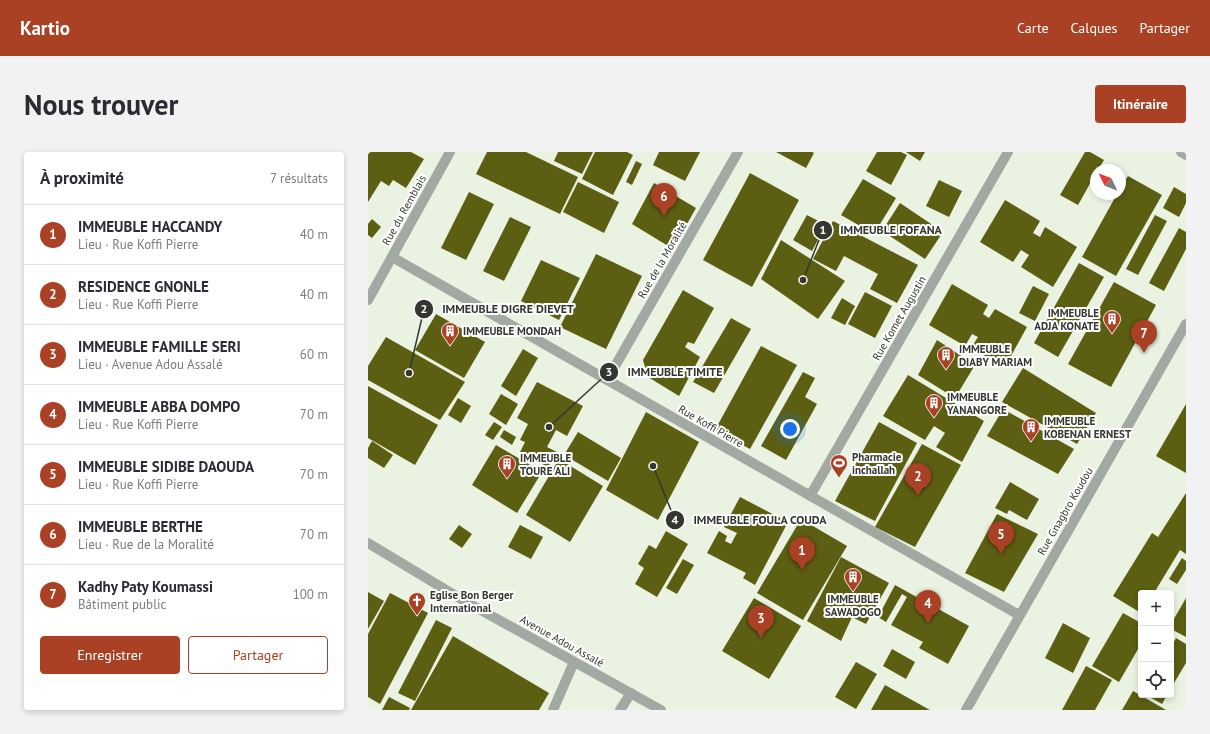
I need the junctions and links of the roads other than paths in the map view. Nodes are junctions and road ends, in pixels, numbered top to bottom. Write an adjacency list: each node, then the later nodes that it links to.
1 (450, 152): 6 (street, Rue du Remblais)
2 (738, 152): 9 (street, Rue de la Moralité)
3 (1008, 152): 10 (street, Rue Komet Augustin)
4 (1181, 152): 5 (street)
5 (1186, 155)
6 (392, 257): 7 (street, Rue du Remblais); 9 (street, Rue Koffi Pierre)
7 (368, 300)
8 (1186, 324): 12 (street, Rue Gnagbro Koudou)
9 (607, 380): 10 (street, Rue Koffi Pierre)
10 (810, 496): 12 (street, Rue Koffi Pierre)
11 (368, 543): 13 (street, Avenue Adou Assalé)
12 (1019, 615): 18 (street, Rue Gnagbro Koudou)
13 (574, 662): 14 (street, Avenue Adou Assalé); 15 (street)
14 (631, 693): 16 (street); 17 (street, Avenue Adou Assalé)
15 (553, 710)
16 (620, 710)
17 (661, 710)
18 (966, 710)

